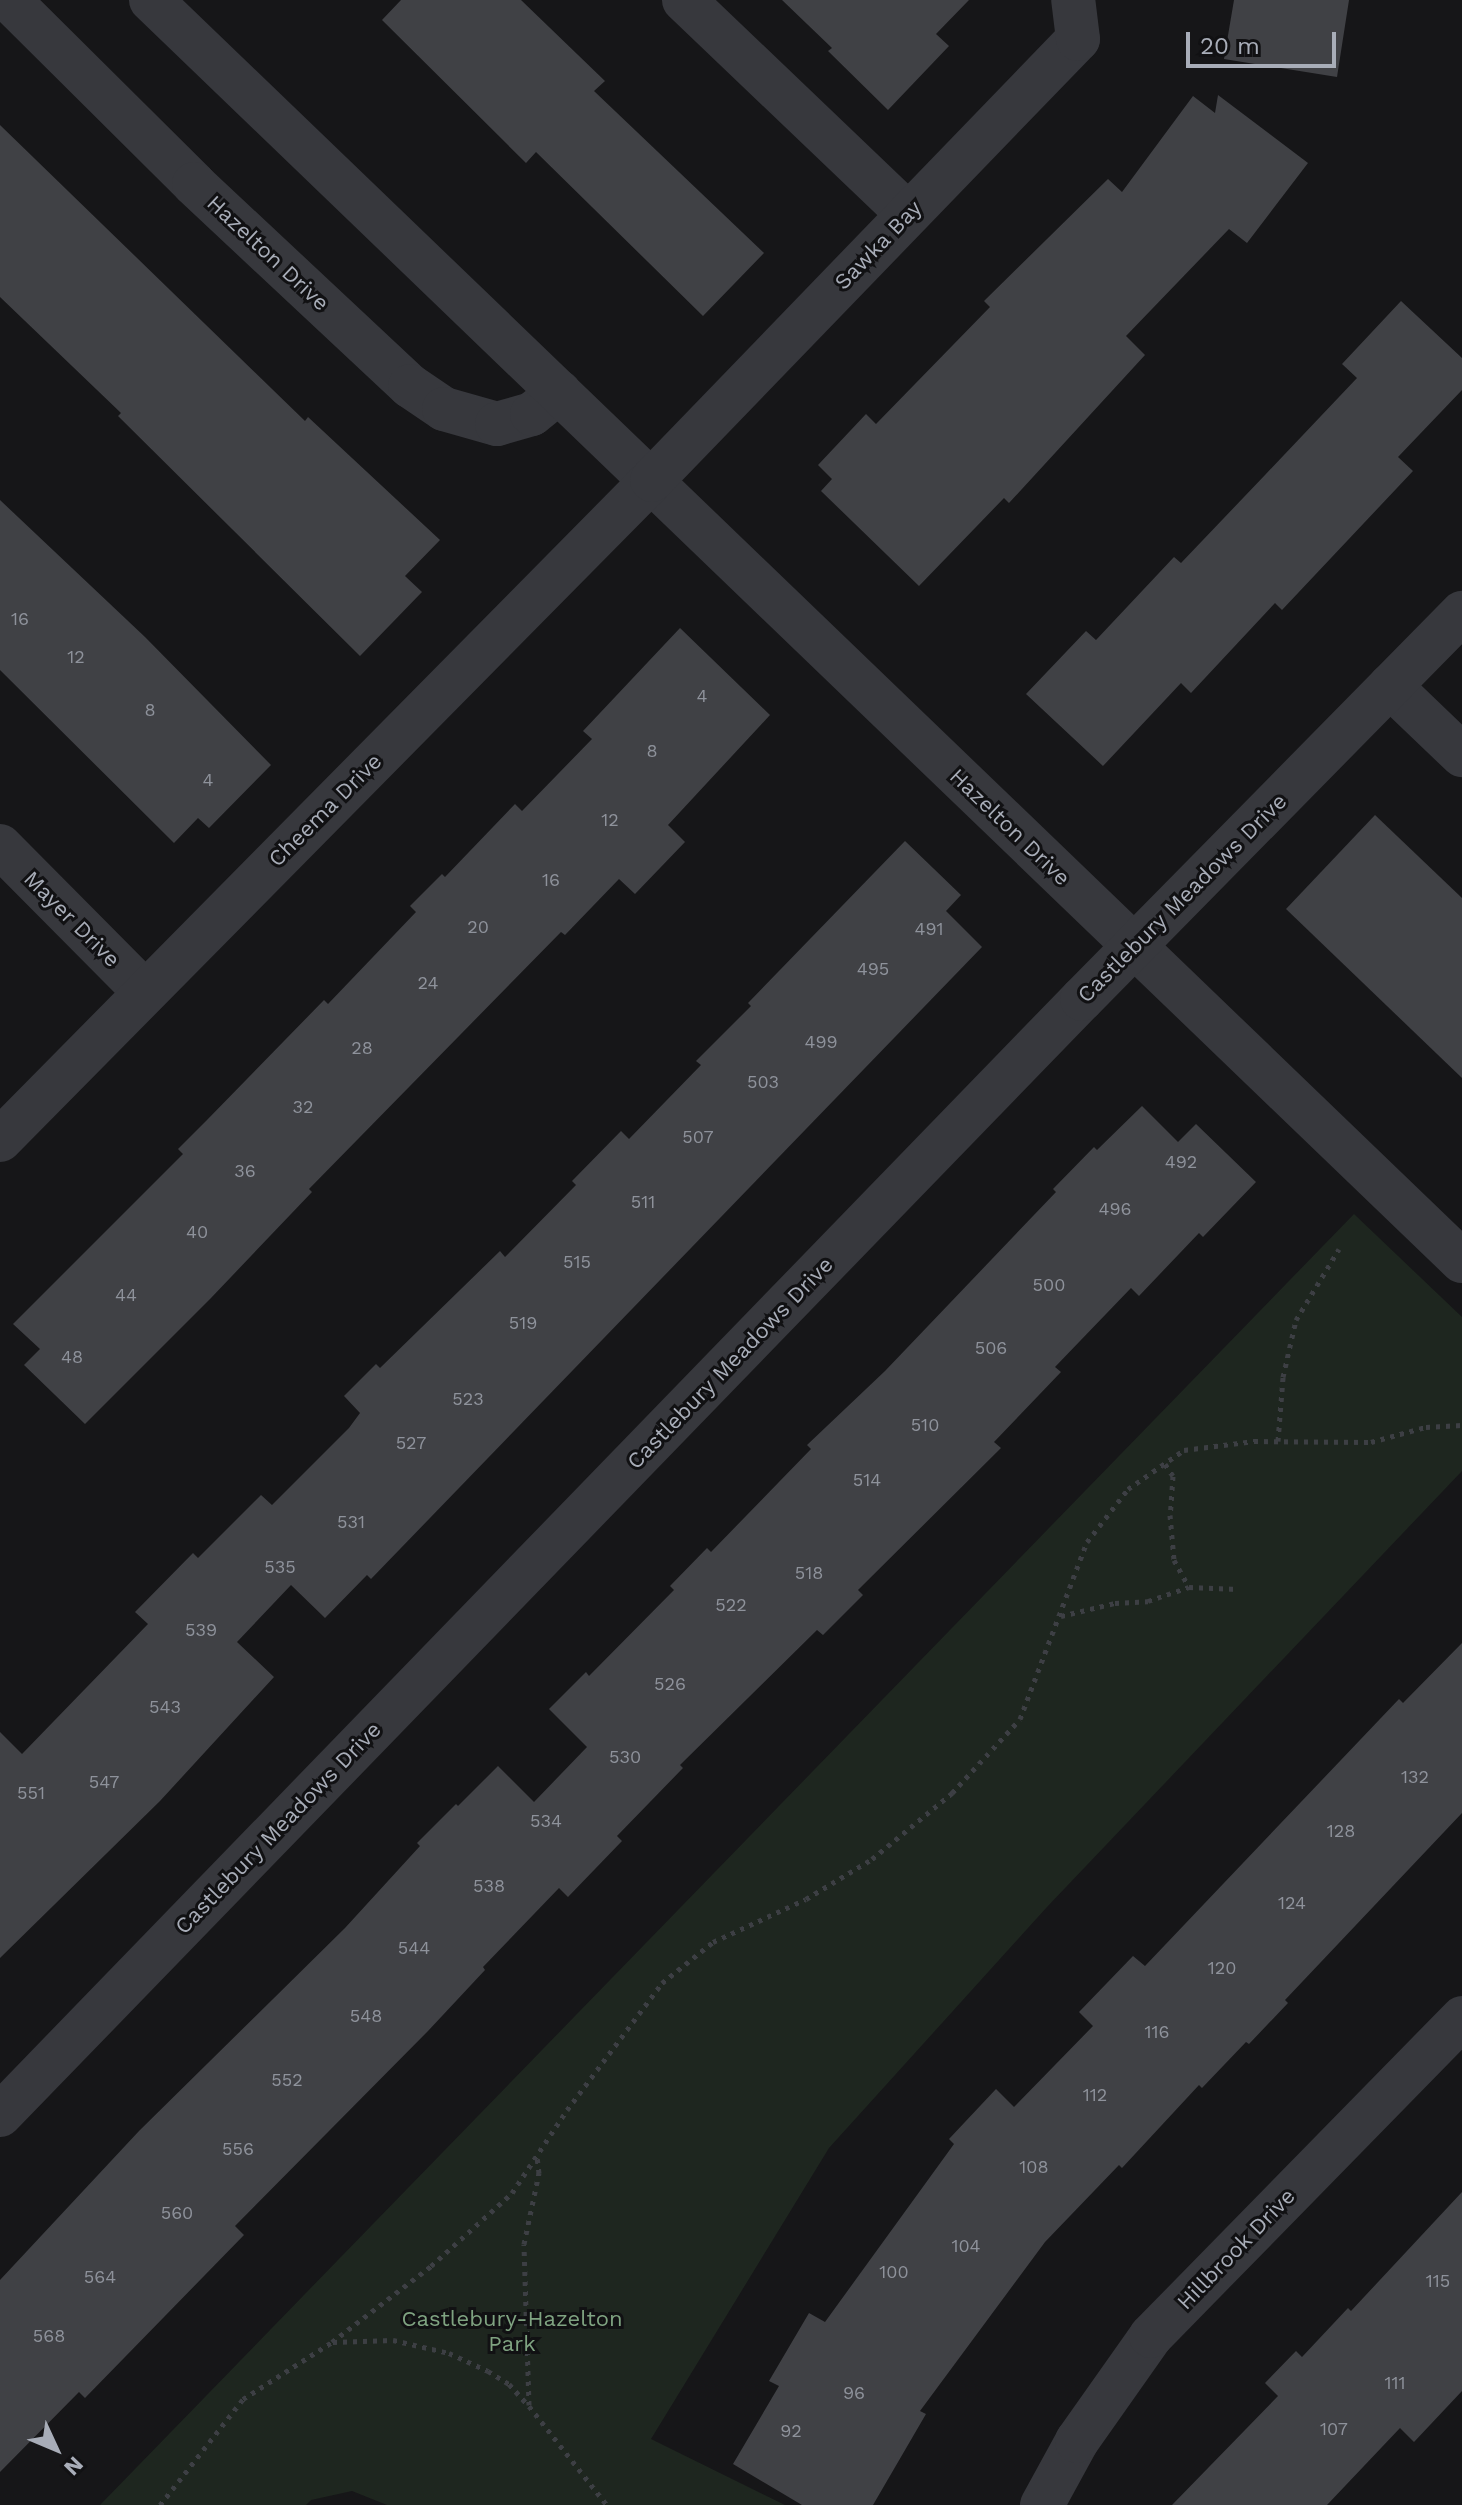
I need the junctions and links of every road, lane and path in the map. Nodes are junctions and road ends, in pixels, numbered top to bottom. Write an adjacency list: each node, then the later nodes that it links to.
1 (9, 0): 6 (street, Hazelton Drive)
2 (151, 0): 6 (street, Hazelton Drive)
3 (684, 0): 5 (street)
4 (1073, 0): 5 (street, Sawka Bay)
5 (908, 214): 7 (street, Sawka Bay)
6 (559, 392): 7 (street, Hazelton Drive)
7 (652, 480): 12 (street, Hazelton Drive); 13 (street, Cheema Drive)
8 (1462, 613): 9 (street, Castlebury Meadows Drive)
9 (1390, 686): 10 (street); 12 (street, Castlebury Meadows Drive)
10 (1462, 755)
11 (0, 846): 13 (street, Mayer Drive)
12 (1134, 946): 16 (street, Hazelton Drive); 24 (street, Castlebury Meadows Drive)
13 (145, 992): 14 (street, Cheema Drive)
14 (0, 1140)
15 (1339, 1249): 18 (path)
16 (1462, 1261)
17 (1462, 1425): 18 (path)
18 (1278, 1441): 19 (path)
19 (1165, 1464): 20 (path); 22 (path)
20 (1189, 1587): 21 (path); 22 (path)
21 (1238, 1589)
22 (1060, 1617): 25 (path)
23 (1462, 2018): 30 (street, Hillbrook Drive)
24 (0, 2115)
25 (537, 2156): 26 (path); 27 (path)
26 (332, 2342): 27 (path); 28 (path)
27 (529, 2406): 29 (path)
28 (160, 2505)
29 (607, 2505)
30 (1042, 2505)

